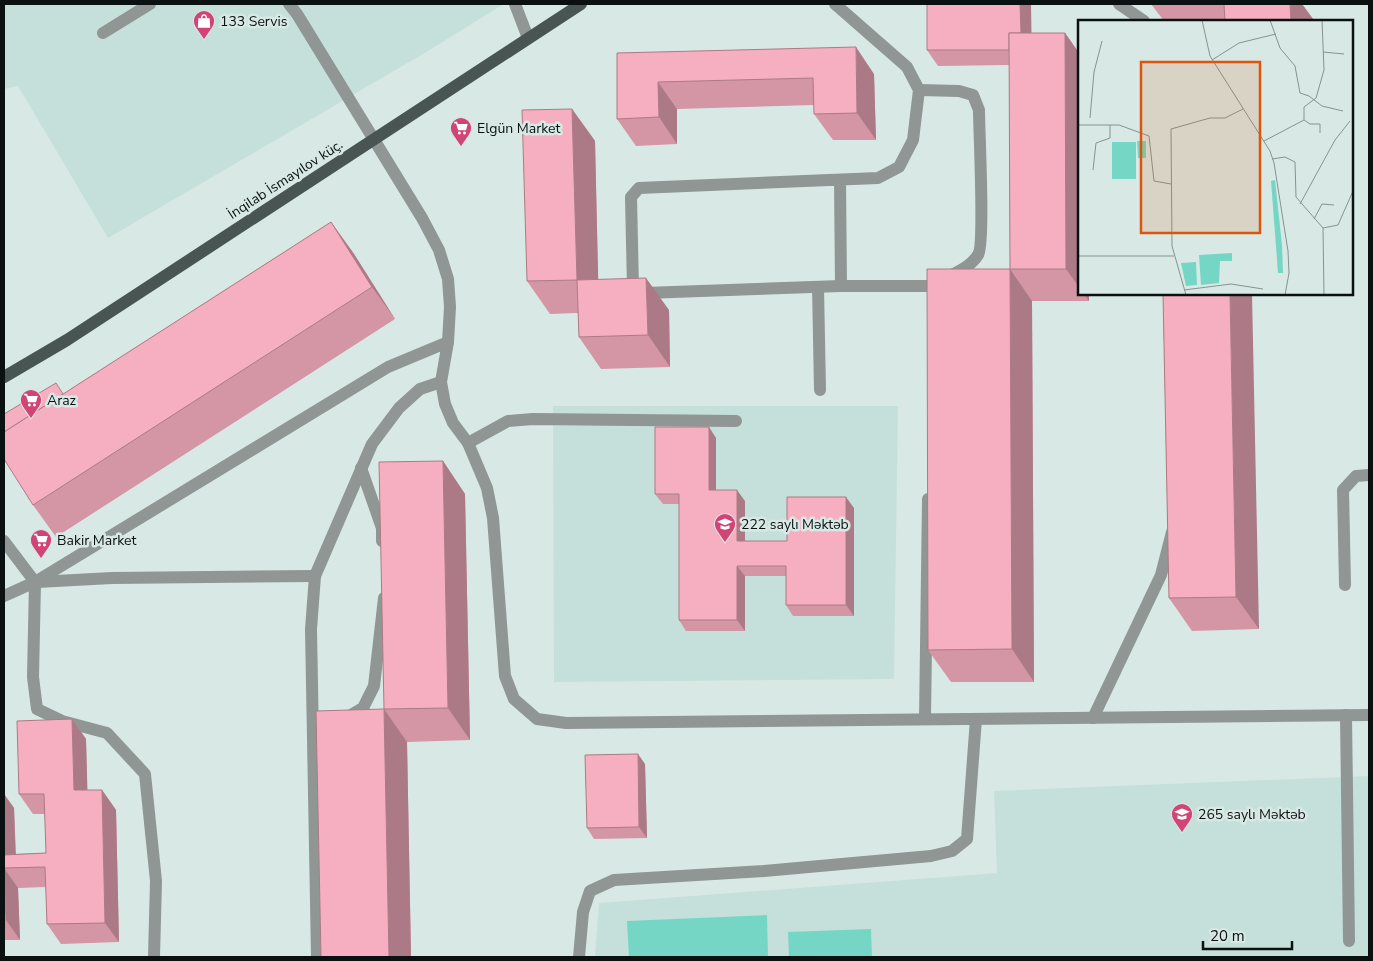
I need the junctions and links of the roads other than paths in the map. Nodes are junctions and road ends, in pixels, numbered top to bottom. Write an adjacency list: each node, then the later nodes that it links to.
1 (150, 4): 8 (street)
2 (289, 4): 11 (street)
3 (514, 4): 9 (street)
4 (581, 4): 9 (main road, İnqilab İsmayılov küç.)
5 (835, 4): 10 (street)
6 (1119, 4): 7 (street)
7 (1143, 20)
8 (103, 34)
9 (528, 38): 11 (main road, İnqilab İsmayılov küç.)
10 (919, 90): 12 (street); 13 (street)
11 (373, 139): 15 (street); 16 (main road, İnqilab İsmayılov küç.)
12 (840, 180): 13 (street); 14 (street)
13 (841, 286): 14 (street)
14 (818, 287): 18 (street)
15 (448, 342): 17 (street); 28 (street)
16 (4, 376)
17 (441, 382): 20 (street); 21 (street)
18 (820, 390)
19 (736, 422): 20 (street)
20 (468, 443): 35 (street)
21 (362, 468): 26 (street); 27 (street)
22 (1369, 475): 30 (street)
23 (928, 483): 35 (street)
24 (1175, 522): 34 (street)
25 (4, 541): 28 (street)
26 (383, 556)
27 (315, 576): 28 (street); 40 (street)
28 (35, 582): 31 (street); 39 (street)
29 (384, 582): 37 (street)
30 (1345, 585)
31 (4, 596)
32 (1346, 715): 33 (street); 34 (street); 38 (street)
33 (1369, 715)
34 (1093, 718): 36 (street)
35 (925, 719): 36 (street)
36 (976, 719): 41 (street)
37 (338, 722)
38 (1349, 941)
39 (154, 957)
40 (317, 957)
41 (579, 957)

